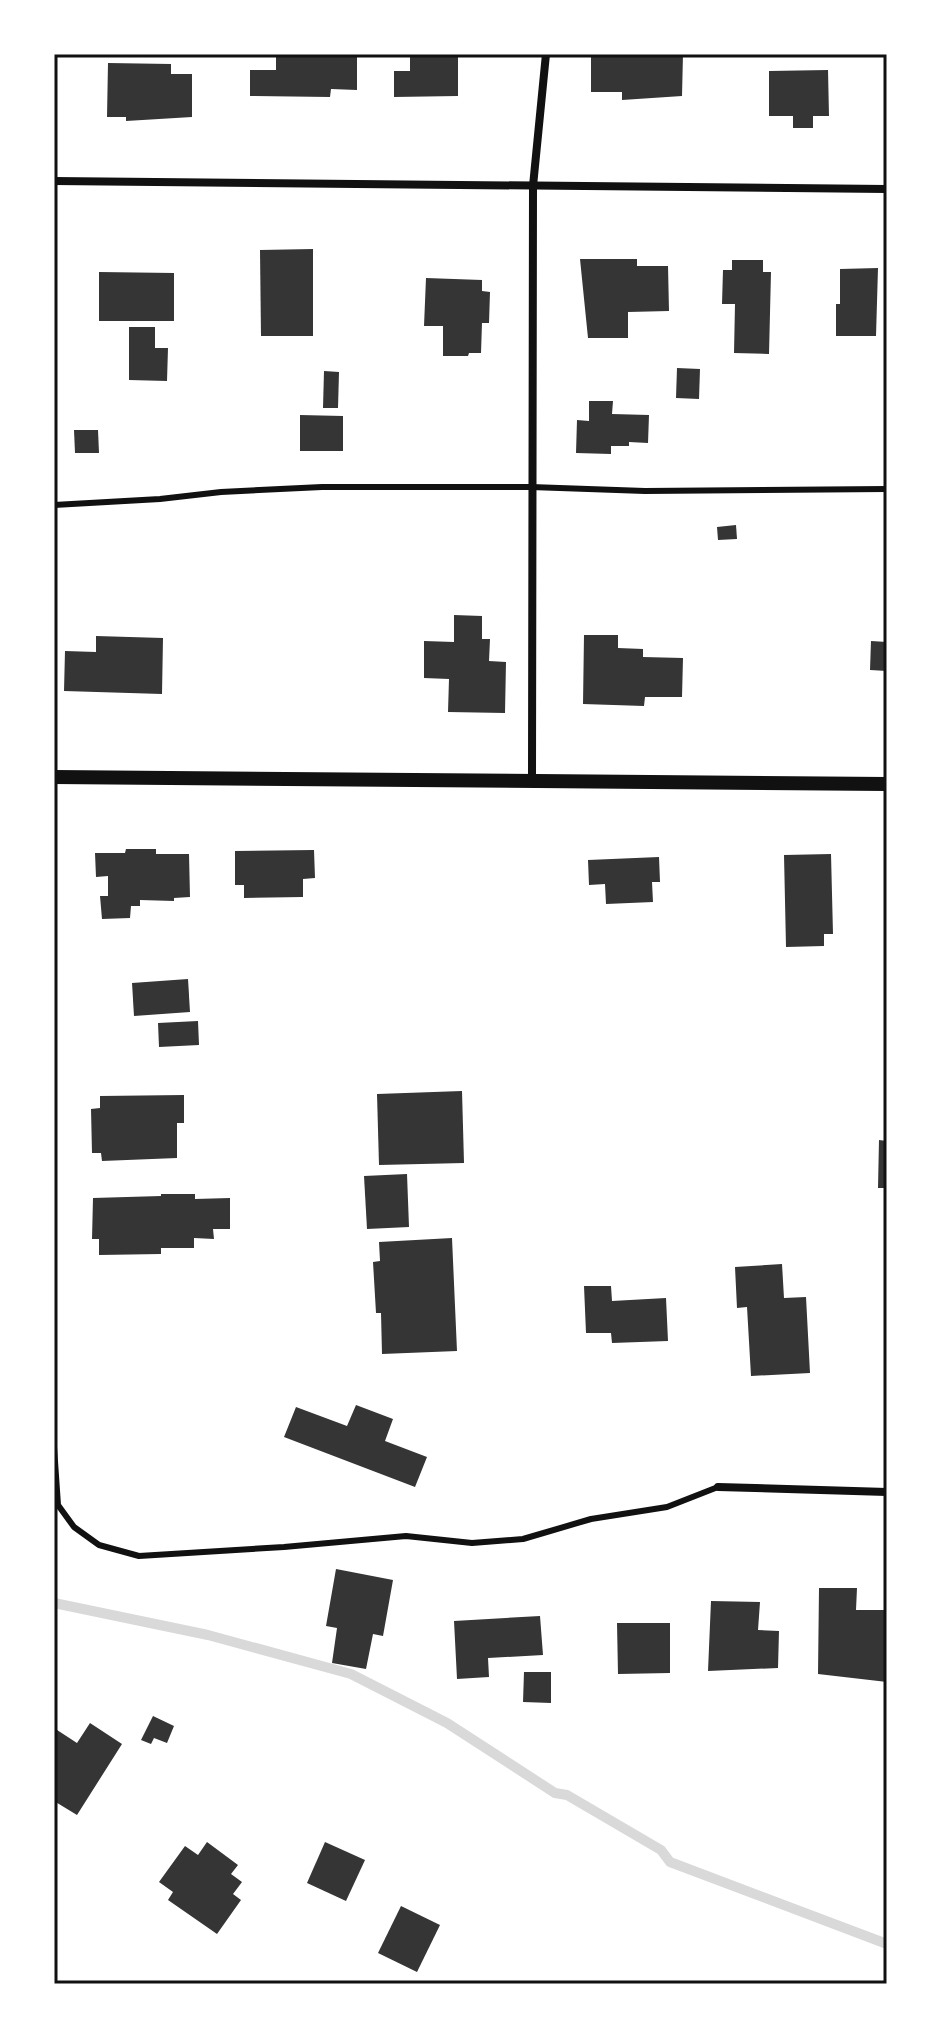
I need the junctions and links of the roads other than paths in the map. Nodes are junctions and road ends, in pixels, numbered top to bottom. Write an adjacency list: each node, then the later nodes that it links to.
1 (546, 54): 3 (street)
2 (54, 181): 3 (street)
3 (533, 186): 4 (street); 5 (street)
4 (887, 189)
5 (531, 487): 6 (lane); 7 (lane); 9 (street)
6 (887, 489)
7 (54, 505)
8 (54, 777): 9 (street)
9 (532, 779): 10 (street)
10 (887, 784)
11 (54, 1447): 12 (lane)
12 (718, 1487): 13 (street)
13 (887, 1492)

